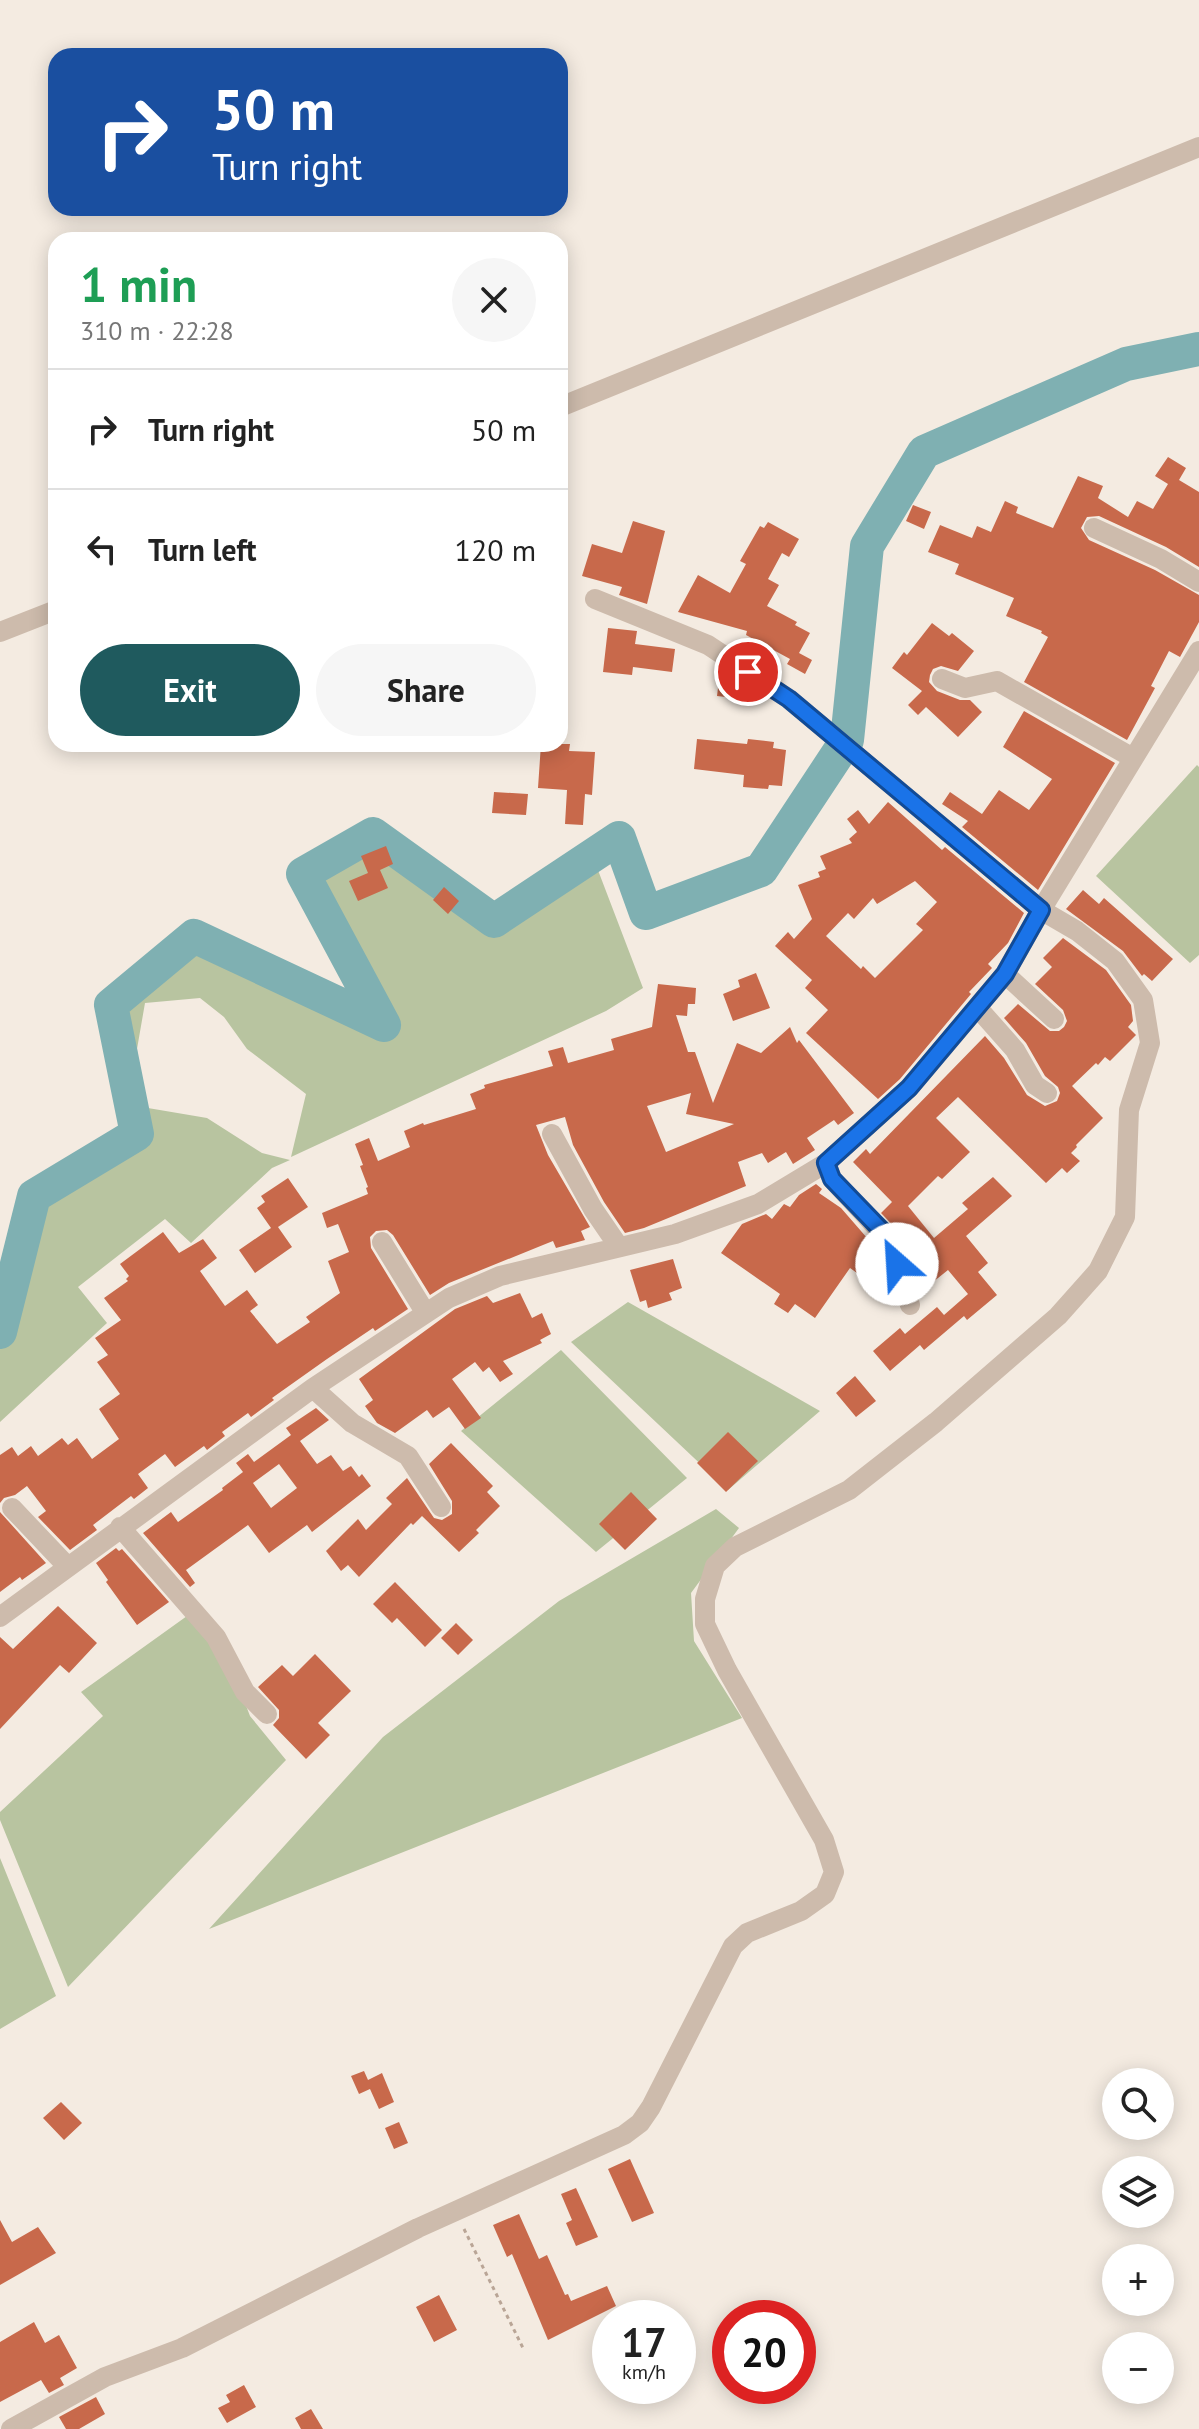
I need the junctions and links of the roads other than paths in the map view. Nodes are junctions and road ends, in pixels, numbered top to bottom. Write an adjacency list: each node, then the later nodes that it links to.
1 (1199, 147): 2 (street)
2 (568, 404)
3 (1094, 528): 4 (street)
4 (1199, 582)
5 (595, 599): 11 (street)
6 (48, 613): 7 (street)
7 (0, 632)
8 (1199, 651): 10 (street)
9 (942, 679): 10 (street)
10 (1133, 758): 11 (street)
11 (1041, 910): 12 (street); 29 (street)
12 (1005, 974): 13 (street); 14 (street)
13 (977, 1007): 15 (street); 17 (street)
14 (1054, 1019)
15 (1047, 1093)
16 (552, 1134): 19 (street)
17 (826, 1163): 19 (street); 20 (street)
18 (382, 1242): 21 (street)
19 (619, 1247): 21 (street)
20 (910, 1305)
21 (425, 1312): 22 (street)
22 (313, 1388): 23 (street); 25 (street)
23 (441, 1507)
24 (12, 1508): 26 (street)
25 (120, 1527): 26 (street); 28 (street)
26 (67, 1566): 27 (street)
27 (0, 1617)
28 (267, 1714)
29 (20, 2427)

